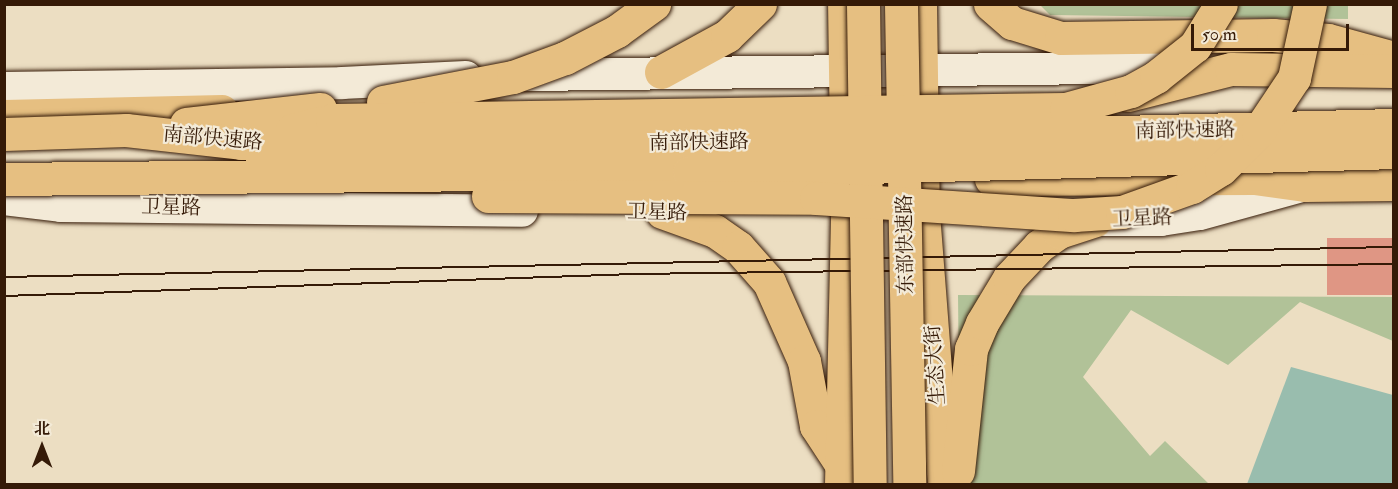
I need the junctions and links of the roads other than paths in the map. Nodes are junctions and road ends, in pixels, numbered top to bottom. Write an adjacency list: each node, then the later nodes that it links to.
1 (654, 4): 18 (main road, bridge)
2 (760, 4): 12 (main road)
3 (844, 4): 14 (main road)
4 (863, 4): 35 (main road, 东部快速路, bridge)
5 (901, 4): 36 (main road, 东部快速路, bridge)
6 (920, 4): 13 (main road, 生态大街)
7 (990, 4): 10 (main road)
8 (1221, 4): 20 (main road, bridge)
9 (1310, 4): 22 (main road, bridge)
10 (1394, 58)
11 (1394, 71): 13 (main road)
12 (661, 72): 14 (main road); 15 (main road)
13 (921, 85): 14 (main road); 24 (main road, 生态大街)
14 (845, 86): 16 (main road); 25 (main road)
15 (4, 88)
16 (4, 116)
17 (1394, 125): 20 (main road, 南部快速路, bridge)
18 (126, 130): 19 (main road, 南部快速路, bridge); 20 (main road, 南部快速路, bridge)
19 (4, 134)
20 (242, 143)
21 (1394, 152): 22 (main road, 南部快速路, bridge)
22 (234, 175): 23 (main road, 南部快速路, bridge)
23 (4, 179)
24 (923, 179): 25 (main road, 卫星路); 28 (main road, 卫星路); 32 (main road, 生态大街)
25 (846, 180): 27 (main road, 卫星路); 31 (main road)
26 (1394, 184): 28 (main road, 卫星路)
27 (4, 185)
28 (1305, 185): 33 (main road, 卫星路)
29 (4, 199): 30 (main road, 卫星路)
30 (662, 212): 31 (main road, 卫星路); 34 (main road)
31 (847, 213): 32 (main road, 卫星路); 34 (main road)
32 (924, 213): 33 (main road, 卫星路); 37 (main road, 生态大街)
33 (1095, 220): 38 (main road)
34 (841, 474)
35 (870, 484)
36 (909, 484)
37 (944, 484)
38 (957, 484)

